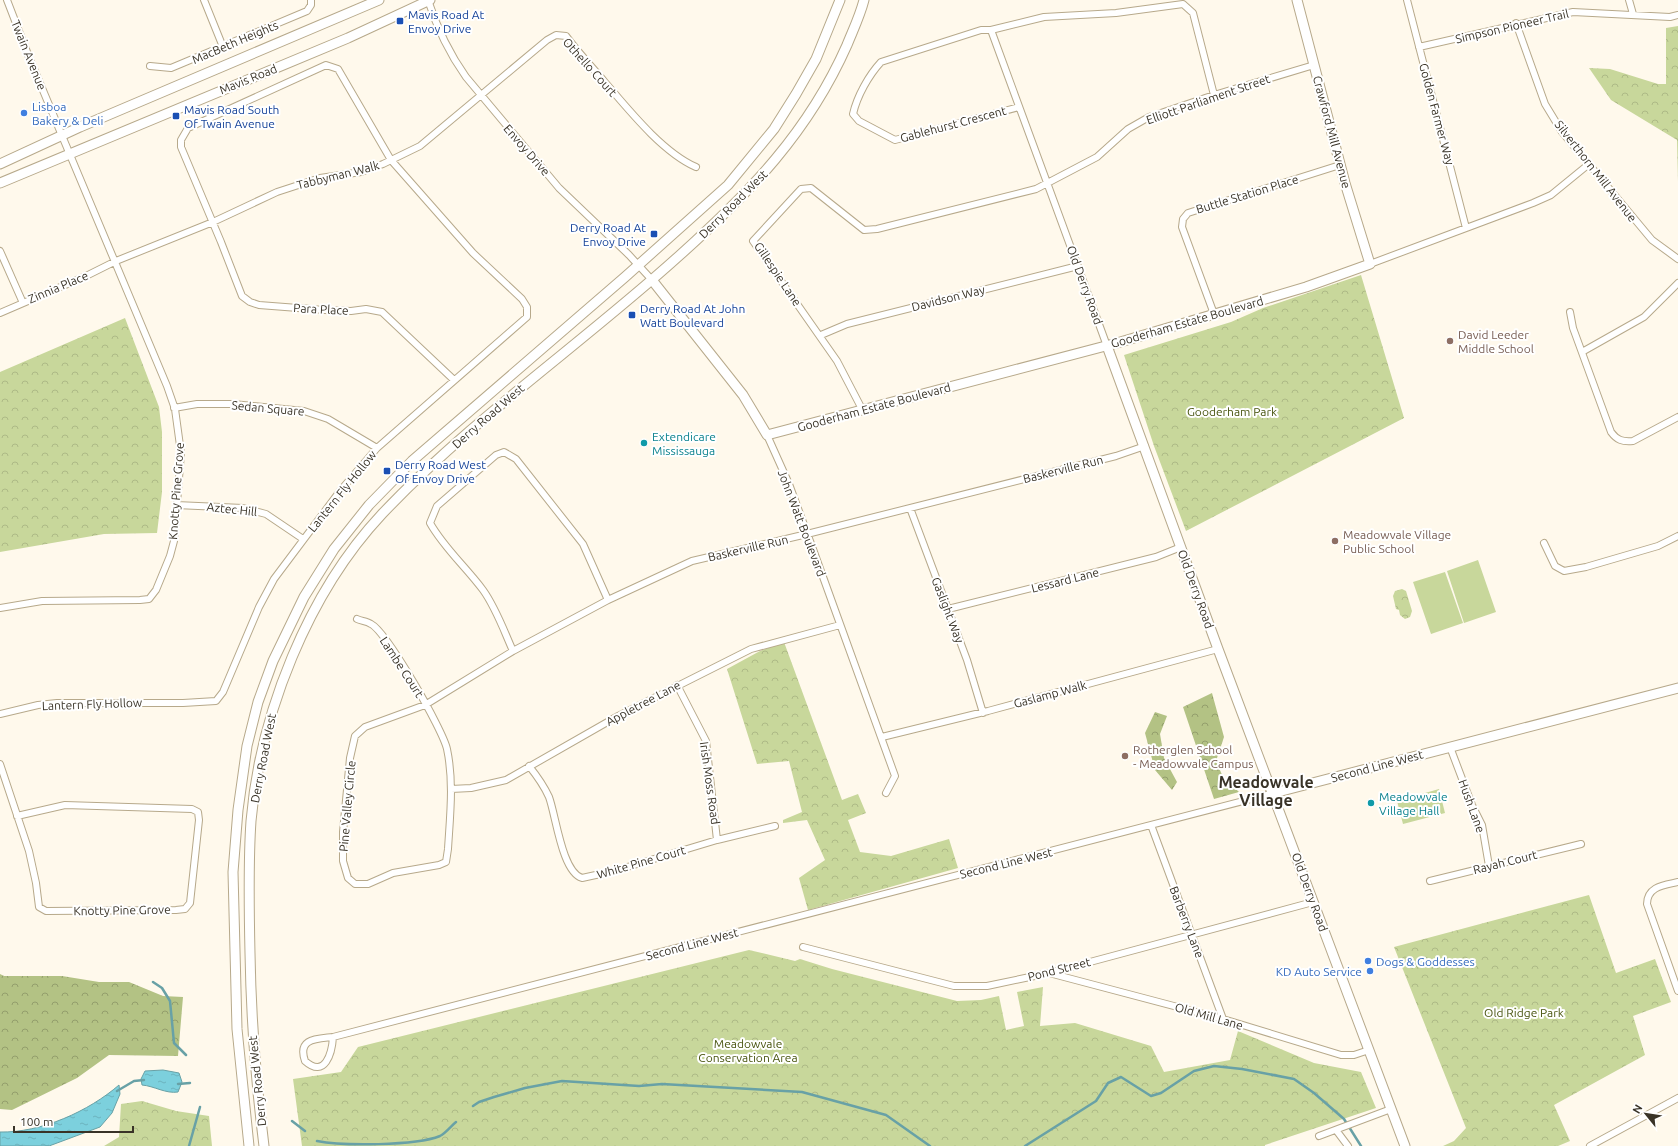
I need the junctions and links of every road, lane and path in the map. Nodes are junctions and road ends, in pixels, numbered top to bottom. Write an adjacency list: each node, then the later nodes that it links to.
1 (7, 0): 22 (street, Twain Avenue)
2 (204, 0): 16 (street)
3 (311, 0): 16 (street, MacBeth Heights)
4 (379, 0): 22 (main road, Mavis Road)
5 (428, 0): 20 (street, Envoy Drive); 23 (main road, Mavis Road)
6 (840, 0): 37 (main road, Derry Road West)
7 (864, 0): 39 (main road, Derry Road West)
8 (1297, 0): 17 (main road, Crawford Mill Avenue)
9 (1407, 0): 15 (street, Golden Farmer Way)
10 (1629, 0): 11 (street)
11 (1633, 14): 12 (street, Simpson Pioneer Trail); 13 (street, Simpson Pioneer Trail)
12 (1678, 15)
13 (1516, 23): 15 (street, Simpson Pioneer Trail); 26 (street, Silverthorn Mill Avenue)
14 (991, 30): 19 (street); 21 (street, Old Derry Road); 21 (street, Gablehurst Crescent)
15 (1419, 47): 32 (street, Golden Farmer Way)
16 (223, 48): 18 (street, MacBeth Heights)
17 (1314, 64): 19 (street, Elliott Parliament Street); 27 (main road, Crawford Mill Avenue)
18 (150, 66)
19 (1214, 95): 30 (street, Elliott Parliament Street)
20 (481, 96): 24 (street, Tabbyman Walk); 28 (street, Othello Court); 37 (street, Envoy Drive)
21 (1019, 107): 30 (street, Old Derry Road)
22 (62, 135): 23 (street, Twain Avenue); 25 (main road, Mavis Road)
23 (70, 154): 29 (main road, Mavis Road); 35 (street, Knotty Pine Grove)
24 (391, 160): 31 (street, Tabbyman Walk); 31 (street, Para Place); 48 (street, Lantern Fly Hollow)
25 (0, 164)
26 (1589, 164): 32 (street, Gooderham Estate Boulevard); 34 (street, Silverthorn Mill Avenue)
27 (1340, 165): 36 (main road, Crawford Mill Avenue); 44 (street, Buttle Station Place)
28 (696, 166)
29 (0, 183)
30 (1047, 183): 38 (street, Old Derry Road); 45 (street, Gillespie Lane)
31 (213, 222): 35 (street, Tabbyman Walk); 48 (street, Para Place)
32 (1466, 228): 36 (street, Gooderham Estate Boulevard)
33 (0, 251): 41 (street)
34 (1678, 259)
35 (116, 261): 41 (street, Zinnia Place); 49 (street, Knotty Pine Grove)
36 (1370, 264): 44 (main road, Gooderham Estate Boulevard)
37 (638, 265): 39 (street, Envoy Drive); 103 (main road, Derry Road West)
38 (1078, 266): 45 (street, Davidson Way); 46 (street, Old Derry Road)
39 (652, 280): 52 (main road, John Watt Boulevard); 102 (main road, Derry Road West)
40 (1678, 283): 47 (street)
41 (23, 302): 43 (street, Zinnia Place)
42 (1570, 312): 47 (street)
43 (0, 313)
44 (1214, 314): 46 (main road, Gooderham Estate Boulevard)
45 (820, 335): 50 (street, Gillespie Lane)
46 (1107, 346): 50 (main road, Gooderham Estate Boulevard); 53 (main road, Old Derry Road)
47 (1582, 352): 51 (street)
48 (454, 380): 54 (street, Lantern Fly Hollow)
49 (174, 408): 54 (street, Sedan Square); 55 (street, Knotty Pine Grove)
50 (863, 411): 52 (main road, Gooderham Estate Boulevard)
51 (1678, 417)
52 (767, 435): 57 (street, John Watt Boulevard)
53 (1145, 446): 56 (street, Baskerville Run); 61 (main road, Old Derry Road)
54 (378, 448): 59 (street, Lantern Fly Hollow)
55 (176, 504): 59 (street, Aztec Hill); 63 (street, Knotty Pine Grove)
56 (910, 508): 57 (street, Baskerville Run); 64 (street, Gaslight Way)
57 (807, 534): 62 (street, Baskerville Run); 66 (street, John Watt Boulevard)
58 (1678, 536): 60 (street)
59 (303, 539): 73 (street, Lantern Fly Hollow)
60 (1544, 544)
61 (1181, 547): 64 (street, Lessard Lane); 67 (main road, Old Derry Road)
62 (608, 600): 68 (street, Baskerville Run); 68 (street)
63 (0, 608)
64 (948, 609): 72 (street, Gaslight Way)
65 (356, 619): 71 (street, Lambe Court)
66 (840, 625): 69 (street, Appletree Lane); 74 (street, John Watt Boulevard)
67 (1218, 648): 72 (street, Gaslamp Walk); 80 (main road, Old Derry Road)
68 (513, 651): 71 (street, Baskerville Run)
69 (677, 685): 77 (street, Appletree Lane); 84 (street, Irish Moss Road)
70 (1678, 688): 75 (main road, Second Line West)
71 (425, 705): 78 (street, Pine Valley Circle); 78 (street, Pine Valley Circle)
72 (983, 713): 74 (street, Gaslamp Walk)
73 (0, 714)
74 (882, 737): 79 (street, John Watt Boulevard)
75 (1450, 747): 80 (main road, Second Line West); 86 (street, Hush Lane)
76 (0, 764): 81 (street, Knotty Pine Grove)
77 (529, 766): 78 (street, Appletree Lane); 84 (street, White Pine Court)
78 (451, 789)
79 (886, 792)
80 (1274, 793): 82 (street, Second Line West); 89 (main road, Old Derry Road)
81 (17, 816): 81 (street, Knotty Pine Grove)
82 (1150, 825): 90 (street, Barberry Lane); 95 (street, Second Line West)
83 (775, 826): 84 (street, White Pine Court)
84 (717, 840)
85 (1581, 844): 86 (street, Rayah Court)
86 (1489, 866): 87 (street, Rayah Court)
87 (1430, 881)
88 (1678, 882): 93 (street)
89 (1313, 902): 90 (street, Pond Street); 96 (main road, Old Derry Road)
90 (1192, 935): 92 (street, Pond Street); 94 (street, Barberry Lane)
91 (803, 947): 92 (street, Pond Street)
92 (1048, 972): 94 (street, Old Mill Lane)
93 (1678, 991)
94 (1222, 1018): 96 (street, Old Mill Lane)
95 (333, 1037): 95 (street, Second Line West)
96 (1369, 1050): 98 (main road, Old Derry Road)
97 (1678, 1098): 101 (street)
98 (1391, 1110): 99 (street); 105 (main road, Old Derry Road)
99 (1339, 1129): 100 (street); 104 (street)
100 (1319, 1136)
101 (1604, 1139): 106 (street); 107 (street)
102 (264, 1143)
103 (249, 1145)
104 (1348, 1146)
105 (1405, 1146)
106 (1590, 1146)
107 (1607, 1146)

